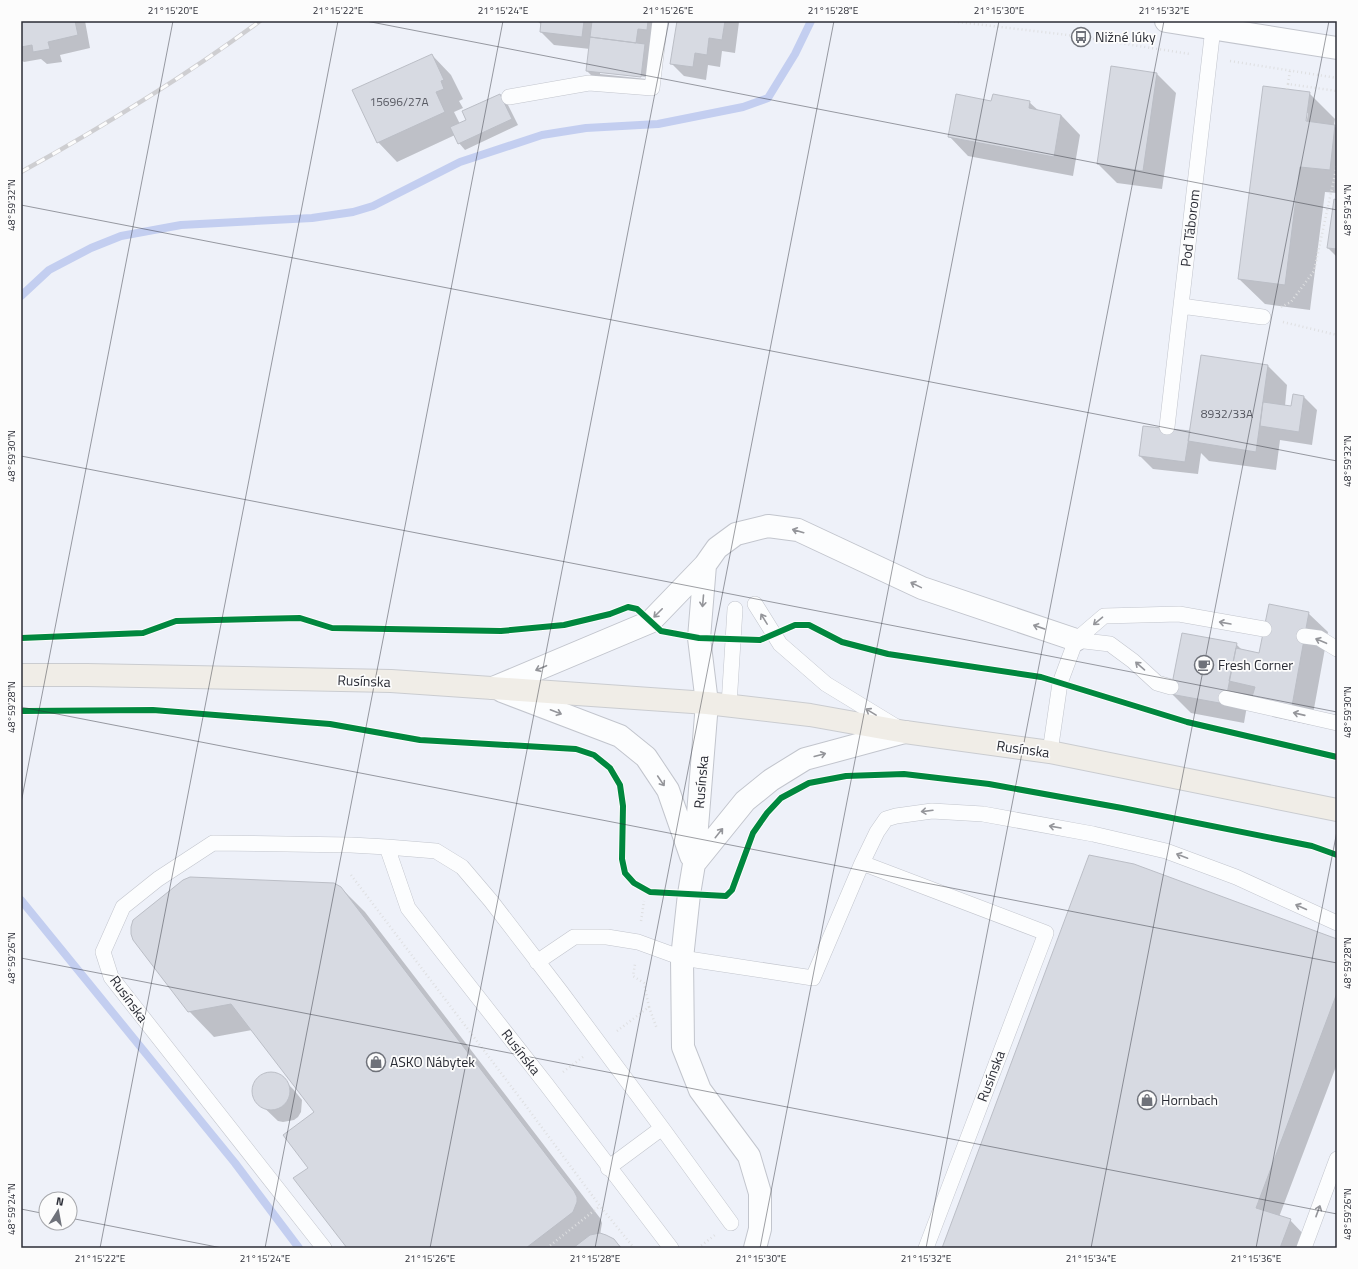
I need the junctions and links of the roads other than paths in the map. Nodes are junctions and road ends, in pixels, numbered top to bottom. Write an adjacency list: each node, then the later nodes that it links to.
1 (660, 21): 5 (lane)
2 (1166, 21): 3 (street)
3 (1214, 28): 4 (street); 6 (lane, Pod Táborom)
4 (1337, 48)
5 (509, 97)
6 (1181, 306): 7 (lane); 8 (lane, Pod Táborom)
7 (1263, 317)
8 (1167, 427)
9 (705, 565): 14 (street, one-way to 9); 18 (street, one-way to 18); 20 (street, one-way to 20)
10 (755, 604): 23 (lane, one-way to 10)
11 (735, 608): 21 (lane)
12 (1264, 629): 14 (lane, one-way to 14)
13 (1304, 636): 15 (lane, one-way to 13)
14 (1076, 640): 17 (lane, one-way to 14); 24 (lane)
15 (1337, 649)
16 (21, 675): 18 (main road, Rusínska)
17 (1171, 687)
18 (493, 688): 20 (main road, Rusínska); 28 (street, one-way to 28)
19 (1226, 698): 22 (lane, one-way to 19)
20 (707, 702): 21 (main road, Rusínska); 28 (street, Rusínska)
21 (729, 705): 23 (main road, Rusínska)
22 (1337, 723)
23 (905, 732): 24 (main road, Rusínska); 28 (street, one-way to 23)
24 (1050, 752): 25 (main road, Rusínska)
25 (1337, 810)
26 (387, 847): 31 (lane, Rusínska); 34 (lane, Rusínska); 36 (lane, Rusínska)
27 (862, 863): 29 (lane, one-way to 27); 30 (lane); 39 (lane, Rusínska)
28 (694, 864): 30 (street, Rusínska)
29 (1337, 923)
30 (682, 958): 31 (lane); 38 (street, Rusínska)
31 (538, 962): 32 (lane, Rusínska)
32 (662, 1128): 34 (lane); 35 (lane, Rusínska)
33 (1337, 1159): 40 (lane, one-way to 33)
34 (608, 1168): 37 (lane, Rusínska)
35 (731, 1223)
36 (324, 1248)
37 (671, 1248)
38 (755, 1248)
39 (926, 1248)
40 (1304, 1248)

